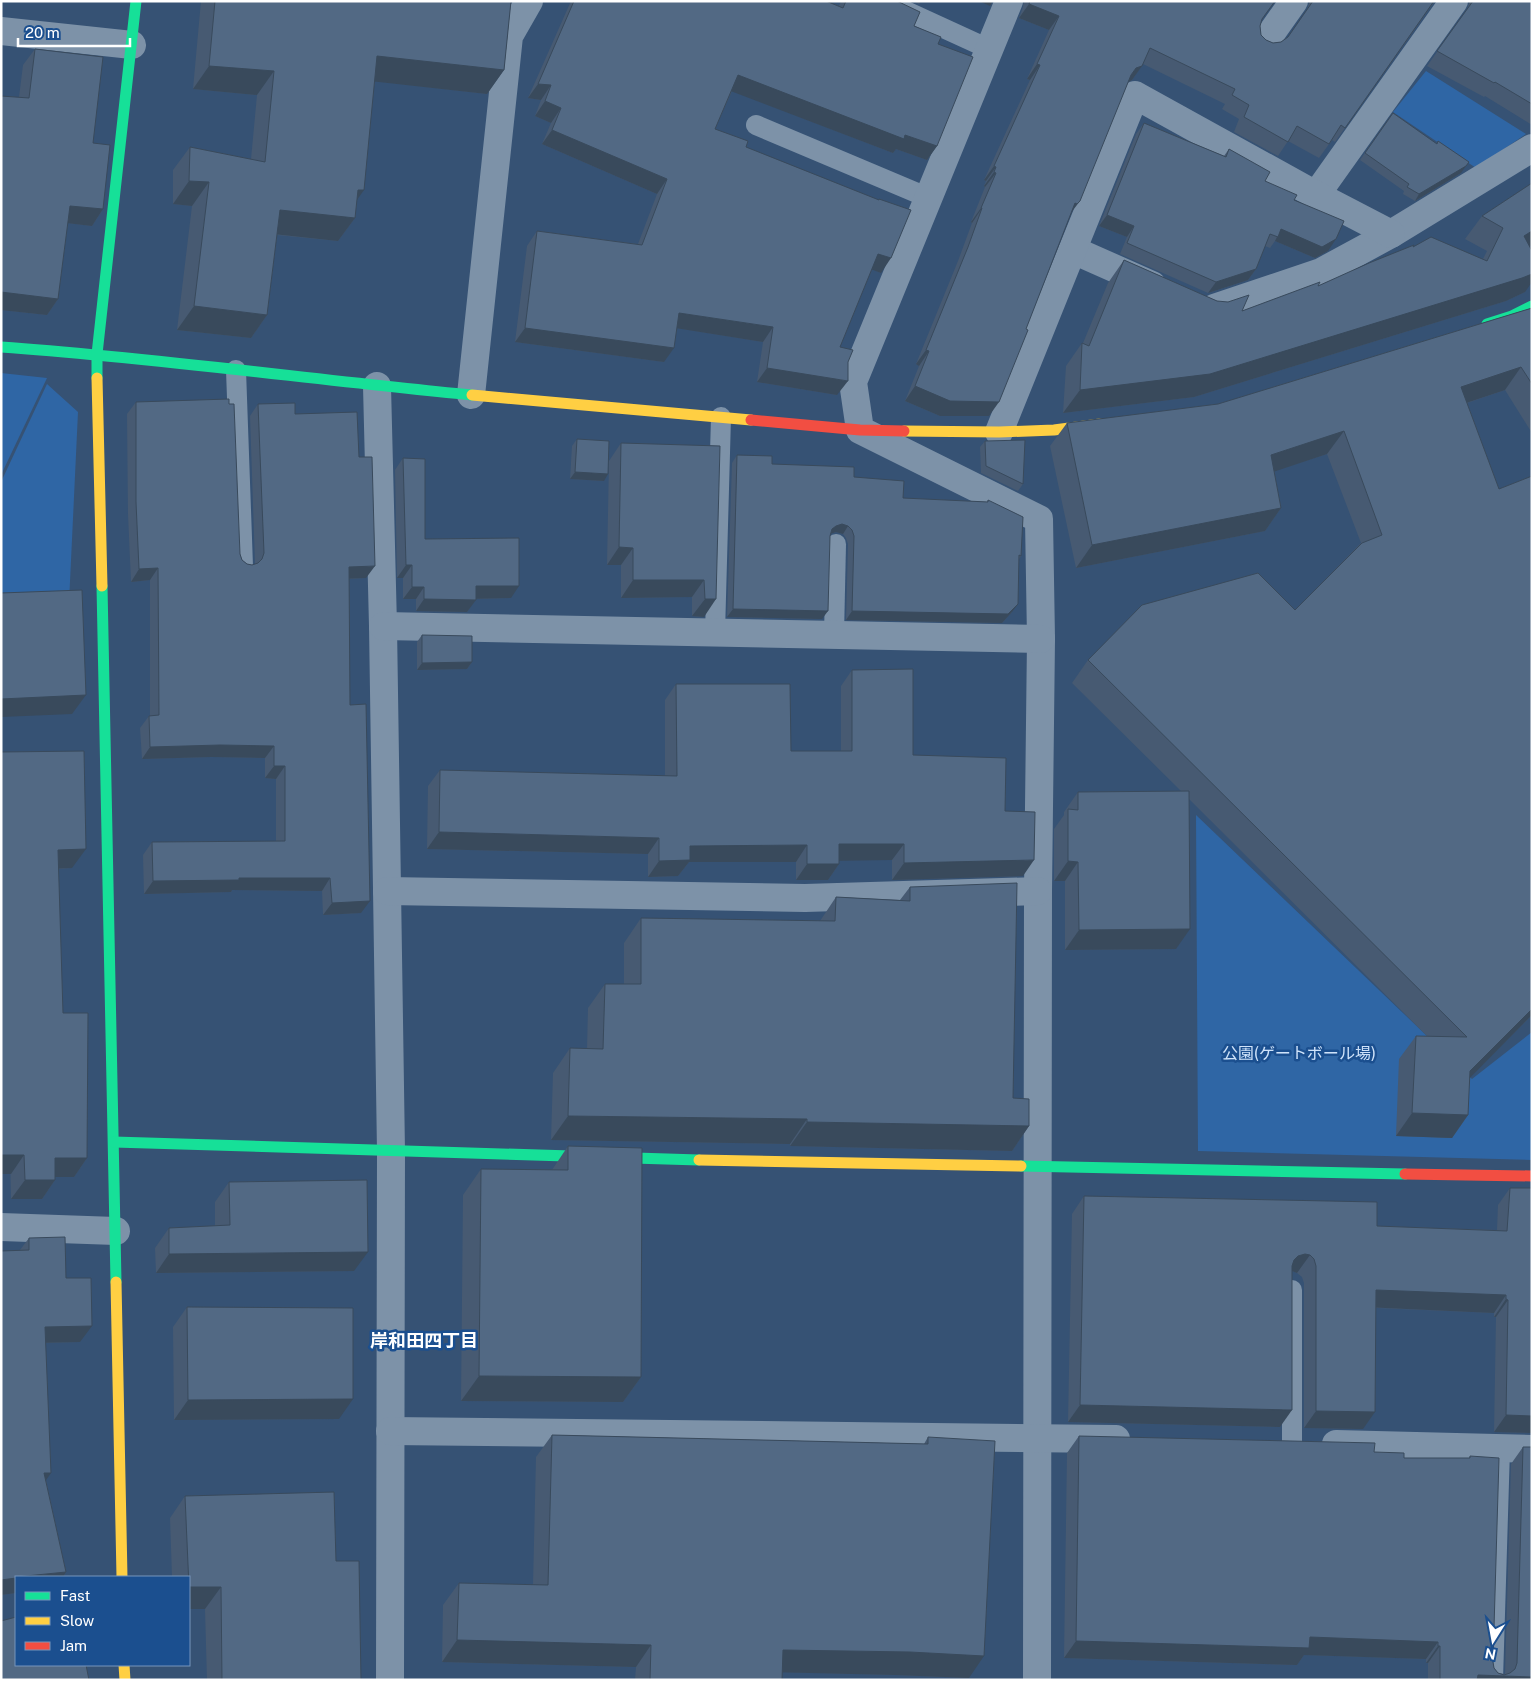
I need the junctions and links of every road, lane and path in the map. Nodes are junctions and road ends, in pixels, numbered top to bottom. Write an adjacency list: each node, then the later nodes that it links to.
1 (136, 1): 9 (street)
2 (528, 1): 23 (street)
3 (884, 1): 10 (lane)
4 (1008, 1): 10 (street)
5 (1454, 1): 13 (street)
6 (1283, 5): 8 (street)
7 (1, 31): 9 (street)
8 (1265, 42)
9 (132, 45): 20 (street)
10 (989, 49): 14 (street)
11 (756, 125): 14 (lane)
12 (1532, 148): 15 (street)
13 (1316, 195): 15 (street); 16 (street)
14 (929, 198): 26 (street)
15 (1391, 234): 16 (street)
16 (1073, 250): 27 (street)
17 (1532, 306): 18 (street)
18 (1476, 328)
19 (1, 347): 20 (street)
20 (97, 354): 21 (street); 36 (street)
21 (236, 370): 22 (street); 29 (lane)
22 (377, 386): 23 (street); 30 (street)
23 (471, 395): 24 (street)
24 (721, 417): 26 (street); 31 (lane)
25 (1111, 423): 27 (street)
26 (860, 430): 27 (street); 33 (street)
27 (1000, 432)
28 (836, 544): 32 (lane)
29 (243, 566)
30 (384, 626): 31 (street); 34 (street)
31 (715, 633): 32 (street)
32 (834, 635): 33 (street)
33 (1040, 639): 35 (street)
34 (387, 891): 35 (street); 37 (street)
35 (1038, 891): 38 (street)
36 (114, 1142): 37 (street); 41 (street)
37 (391, 1152): 38 (street); 43 (street)
38 (1038, 1167): 39 (street); 44 (street)
39 (1532, 1176)
40 (1, 1227): 41 (street)
41 (116, 1231): 50 (street)
42 (1292, 1282): 47 (lane)
43 (390, 1431): 44 (street); 53 (street)
44 (1037, 1437): 45 (street); 54 (street)
45 (1145, 1440)
46 (1263, 1442): 47 (street)
47 (1292, 1443): 48 (street)
48 (1500, 1448): 49 (street); 55 (lane)
49 (1532, 1449)
50 (122, 1576)
51 (124, 1666): 52 (street)
52 (124, 1680)
53 (390, 1680)
54 (1037, 1680)
55 (1493, 1680)

